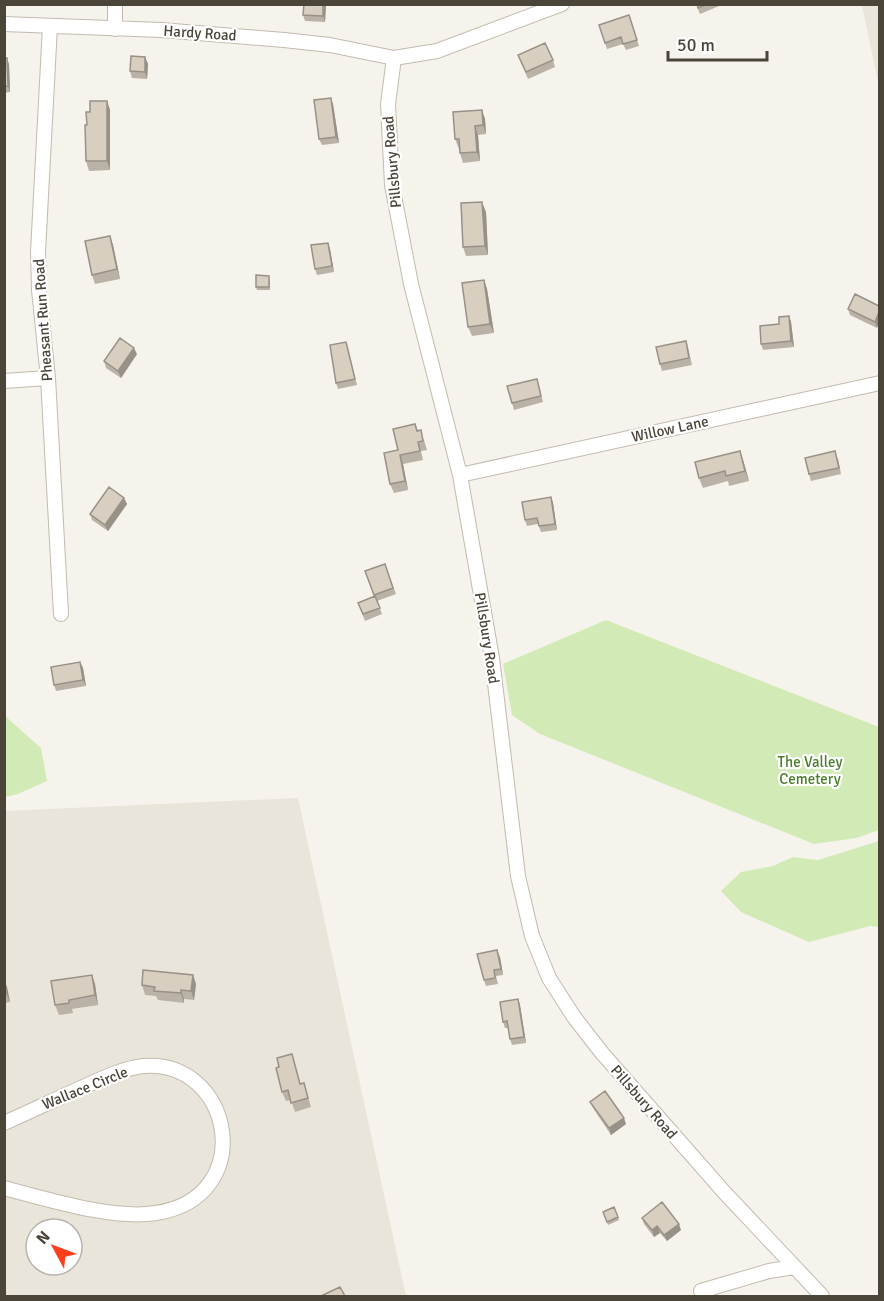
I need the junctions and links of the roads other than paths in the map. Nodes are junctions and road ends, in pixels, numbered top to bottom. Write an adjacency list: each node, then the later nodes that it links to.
1 (115, 4): 5 (street)
2 (562, 4): 6 (street)
3 (4, 24): 4 (street, Hardy Road)
4 (50, 26): 5 (street, Hardy Road); 7 (street, Pheasant Run Road)
5 (115, 29): 6 (street, Hardy Road)
6 (394, 58): 10 (street, Pillsbury Road)
7 (48, 378): 8 (street); 11 (street, Pheasant Run Road)
8 (4, 381)
9 (879, 383): 10 (street, Willow Lane)
10 (460, 475): 14 (street, Pillsbury Road)
11 (62, 614)
12 (4, 1123): 13 (street, Wallace Circle)
13 (4, 1188)
14 (794, 1267): 15 (street); 16 (street, Pillsbury Road)
15 (701, 1291)
16 (822, 1296)

